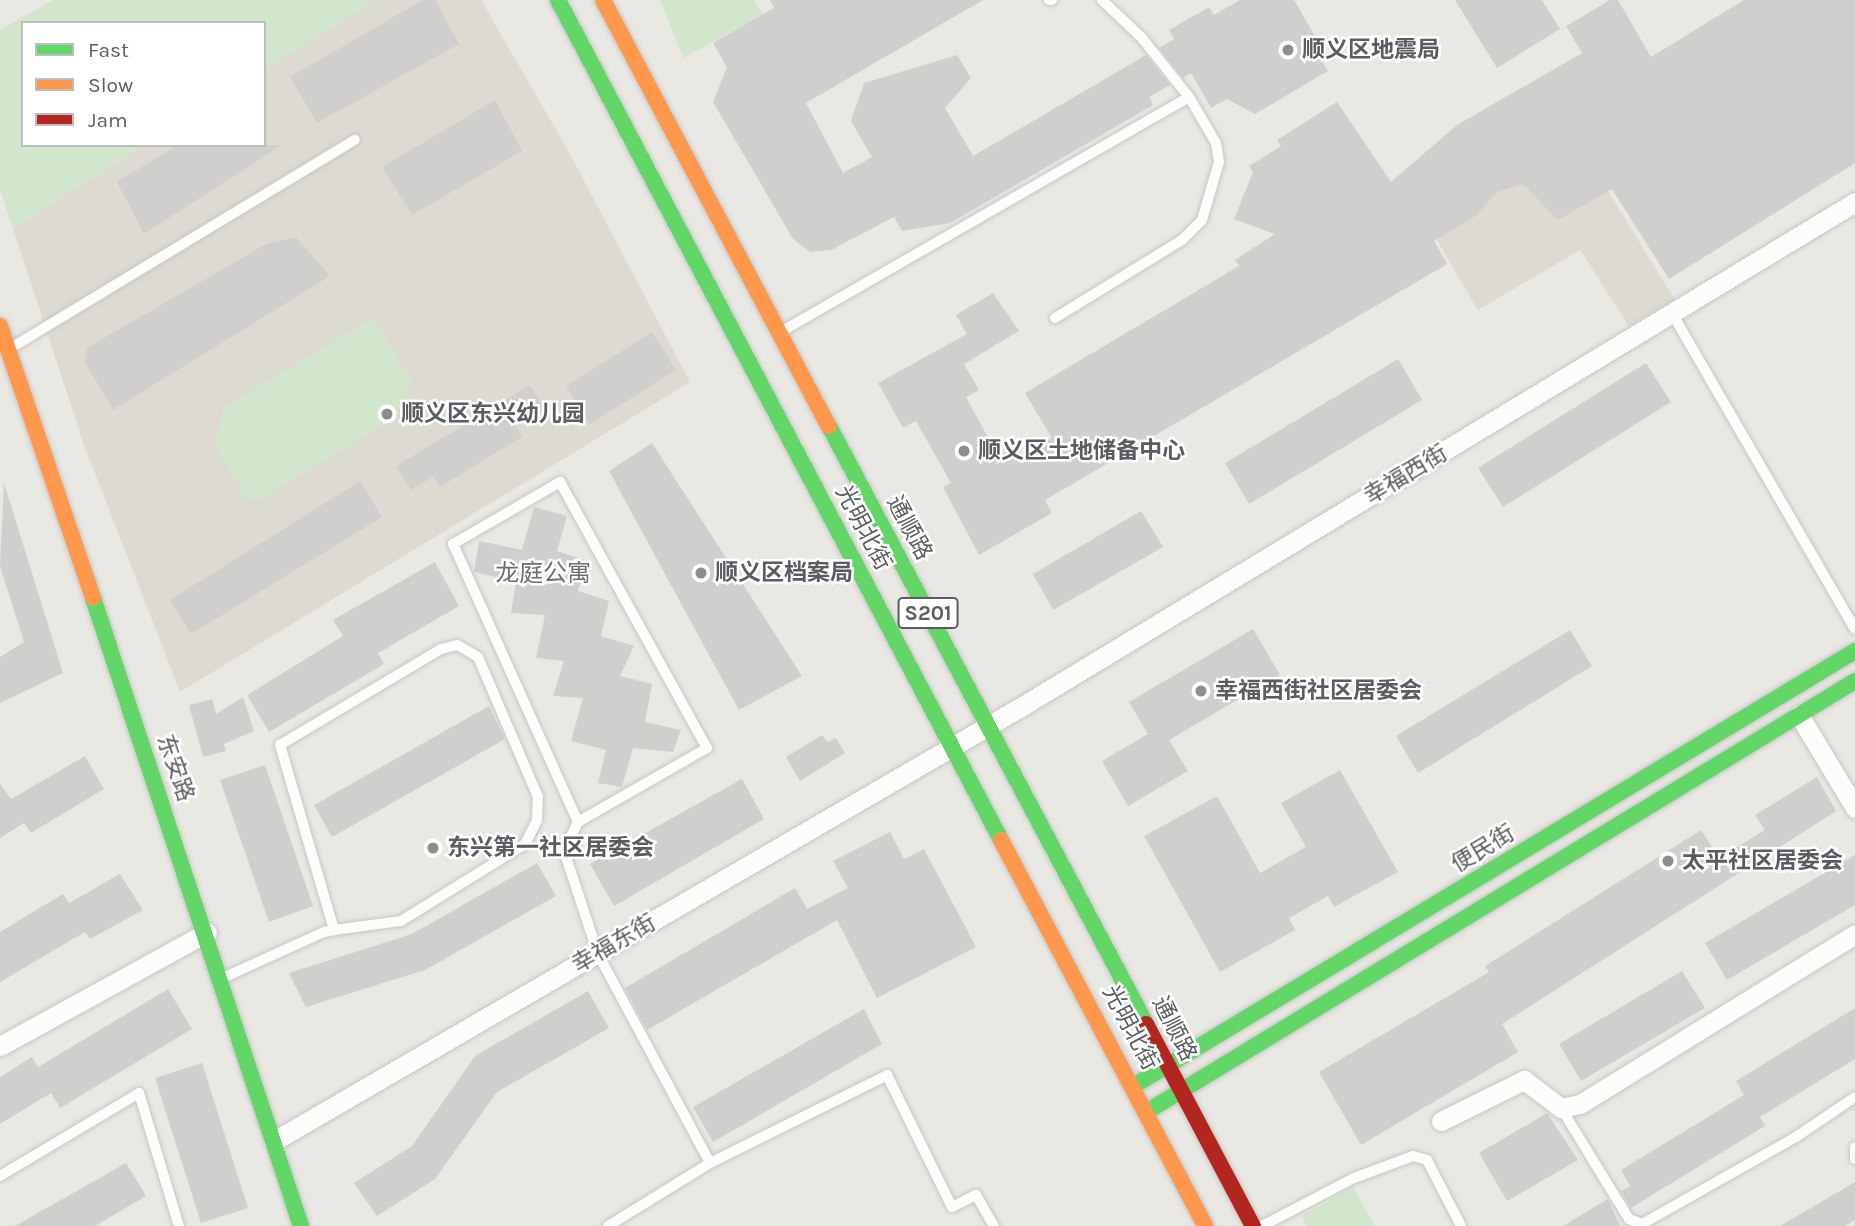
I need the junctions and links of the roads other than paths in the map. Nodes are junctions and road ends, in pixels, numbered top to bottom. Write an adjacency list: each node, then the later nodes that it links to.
1 (558, 0): 17 (main road, 光明北街 / S201)
2 (603, 0): 10 (main road, 通顺路 / S201)
3 (1102, 0): 4 (lane)
4 (1189, 97): 8 (lane); 10 (lane)
5 (355, 140): 11 (lane)
6 (1855, 202): 7 (street, 幸福西街)
7 (1673, 315): 12 (lane); 16 (street, 幸福西街)
8 (1055, 318)
9 (0, 326): 11 (main road, 东安路)
10 (780, 332): 16 (main road, 通顺路 / S201)
11 (8, 350): 21 (main road, 东安路)
12 (1855, 629)
13 (1855, 651): 26 (main road, 便民街)
14 (1855, 681): 15 (main road)
15 (1799, 715): 18 (street); 28 (main road)
16 (987, 725): 17 (street, 幸福西街); 26 (main road, 通顺路 / S201)
17 (954, 744): 23 (street, 幸福东街); 27 (main road, 光明北街 / S201)
18 (1855, 808)
19 (578, 822): 19 (lane); 23 (lane)
20 (334, 930): 20 (lane); 24 (lane)
21 (207, 932): 24 (main road, 东安路); 25 (street)
22 (1855, 934): 30 (street)
23 (598, 954): 33 (street, 幸福东街); 36 (lane)
24 (223, 977): 33 (main road, 东安路)
25 (0, 1046)
26 (1168, 1066): 27 (main road, 便民街); 28 (main road, 通顺路 / S201)
27 (1135, 1085): 31 (main road, 光明北街 / S201)
28 (1180, 1090): 31 (main road); 43 (main road, 通顺路 / S201)
29 (1855, 1097): 30 (lane)
30 (1561, 1108): 32 (street)
31 (1148, 1111): 42 (main road, 光明北街 / S201)
32 (1441, 1121)
33 (274, 1141): 39 (main road, 东安路)
34 (1855, 1147): 35 (lane)
35 (1855, 1158)
36 (710, 1163): 40 (lane); 41 (lane)
37 (0, 1176): 38 (lane)
38 (179, 1226)
39 (301, 1226)
40 (608, 1226)
41 (994, 1226)
42 (1205, 1226)
43 (1253, 1226)
44 (1262, 1226): 45 (lane)
45 (1461, 1226)

